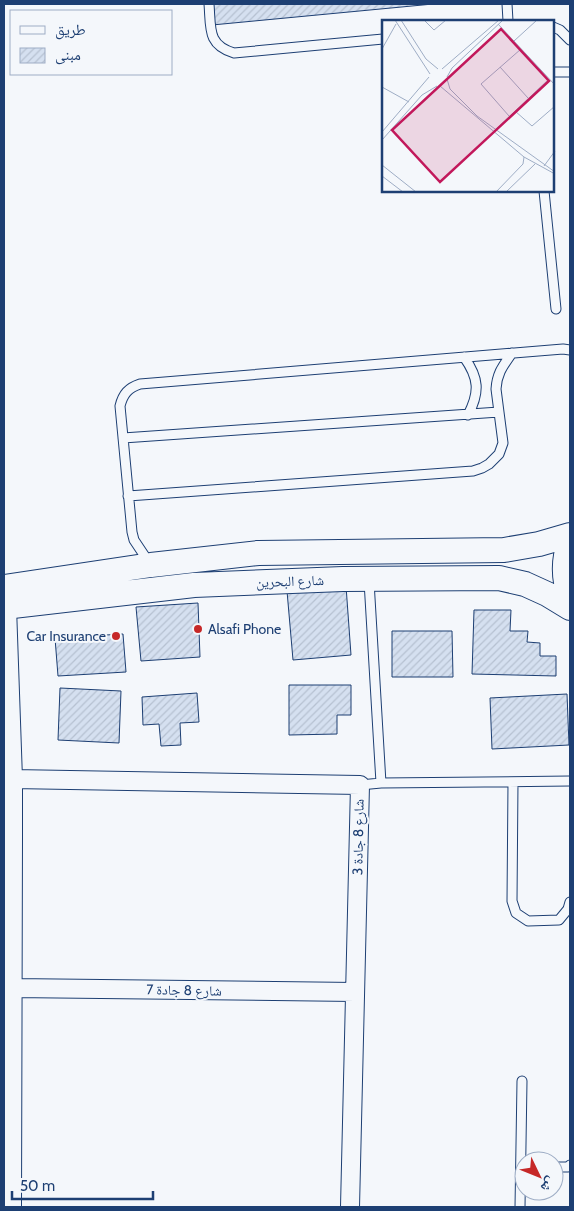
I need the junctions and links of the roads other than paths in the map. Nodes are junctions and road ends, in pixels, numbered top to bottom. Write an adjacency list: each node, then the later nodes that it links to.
1 (209, 4): 5 (lane)
2 (507, 4): 3 (lane)
3 (508, 20)
4 (554, 27): 6 (lane)
5 (382, 39)
6 (570, 40)
7 (554, 72): 8 (lane)
8 (570, 72)
9 (544, 192): 10 (lane)
10 (556, 309)
11 (570, 350): 12 (lane)
12 (512, 354): 13 (lane); 14 (lane)
13 (464, 357): 15 (lane); 16 (lane)
14 (499, 412): 15 (lane); 17 (lane)
15 (468, 415): 16 (lane)
16 (123, 438): 17 (lane)
17 (128, 496): 20 (lane)
18 (570, 535): 20 (street, شارع البحرين)
19 (570, 541): 22 (street)
20 (151, 565): 23 (street, شارع البحرين)
21 (369, 580): 23 (street, شارع البحرين); 24 (street, شارع البحرين); 28 (lane)
22 (570, 597)
23 (5, 600): 25 (street)
24 (570, 608)
25 (13, 778): 29 (street, شارع 8 جادة 3); 30 (street)
26 (570, 781): 27 (lane)
27 (513, 782): 28 (lane); 31 (lane)
28 (381, 783): 29 (lane)
29 (360, 785): 33 (street, شارع 8 جادة 3)
30 (8, 837): 32 (street)
31 (570, 902)
32 (13, 988): 33 (street, شارع 8 جادة 7); 36 (street)
33 (355, 992): 37 (street, شارع 8 جادة 3)
34 (522, 1081): 35 (lane)
35 (522, 1151)
36 (12, 1207)
37 (350, 1207)

